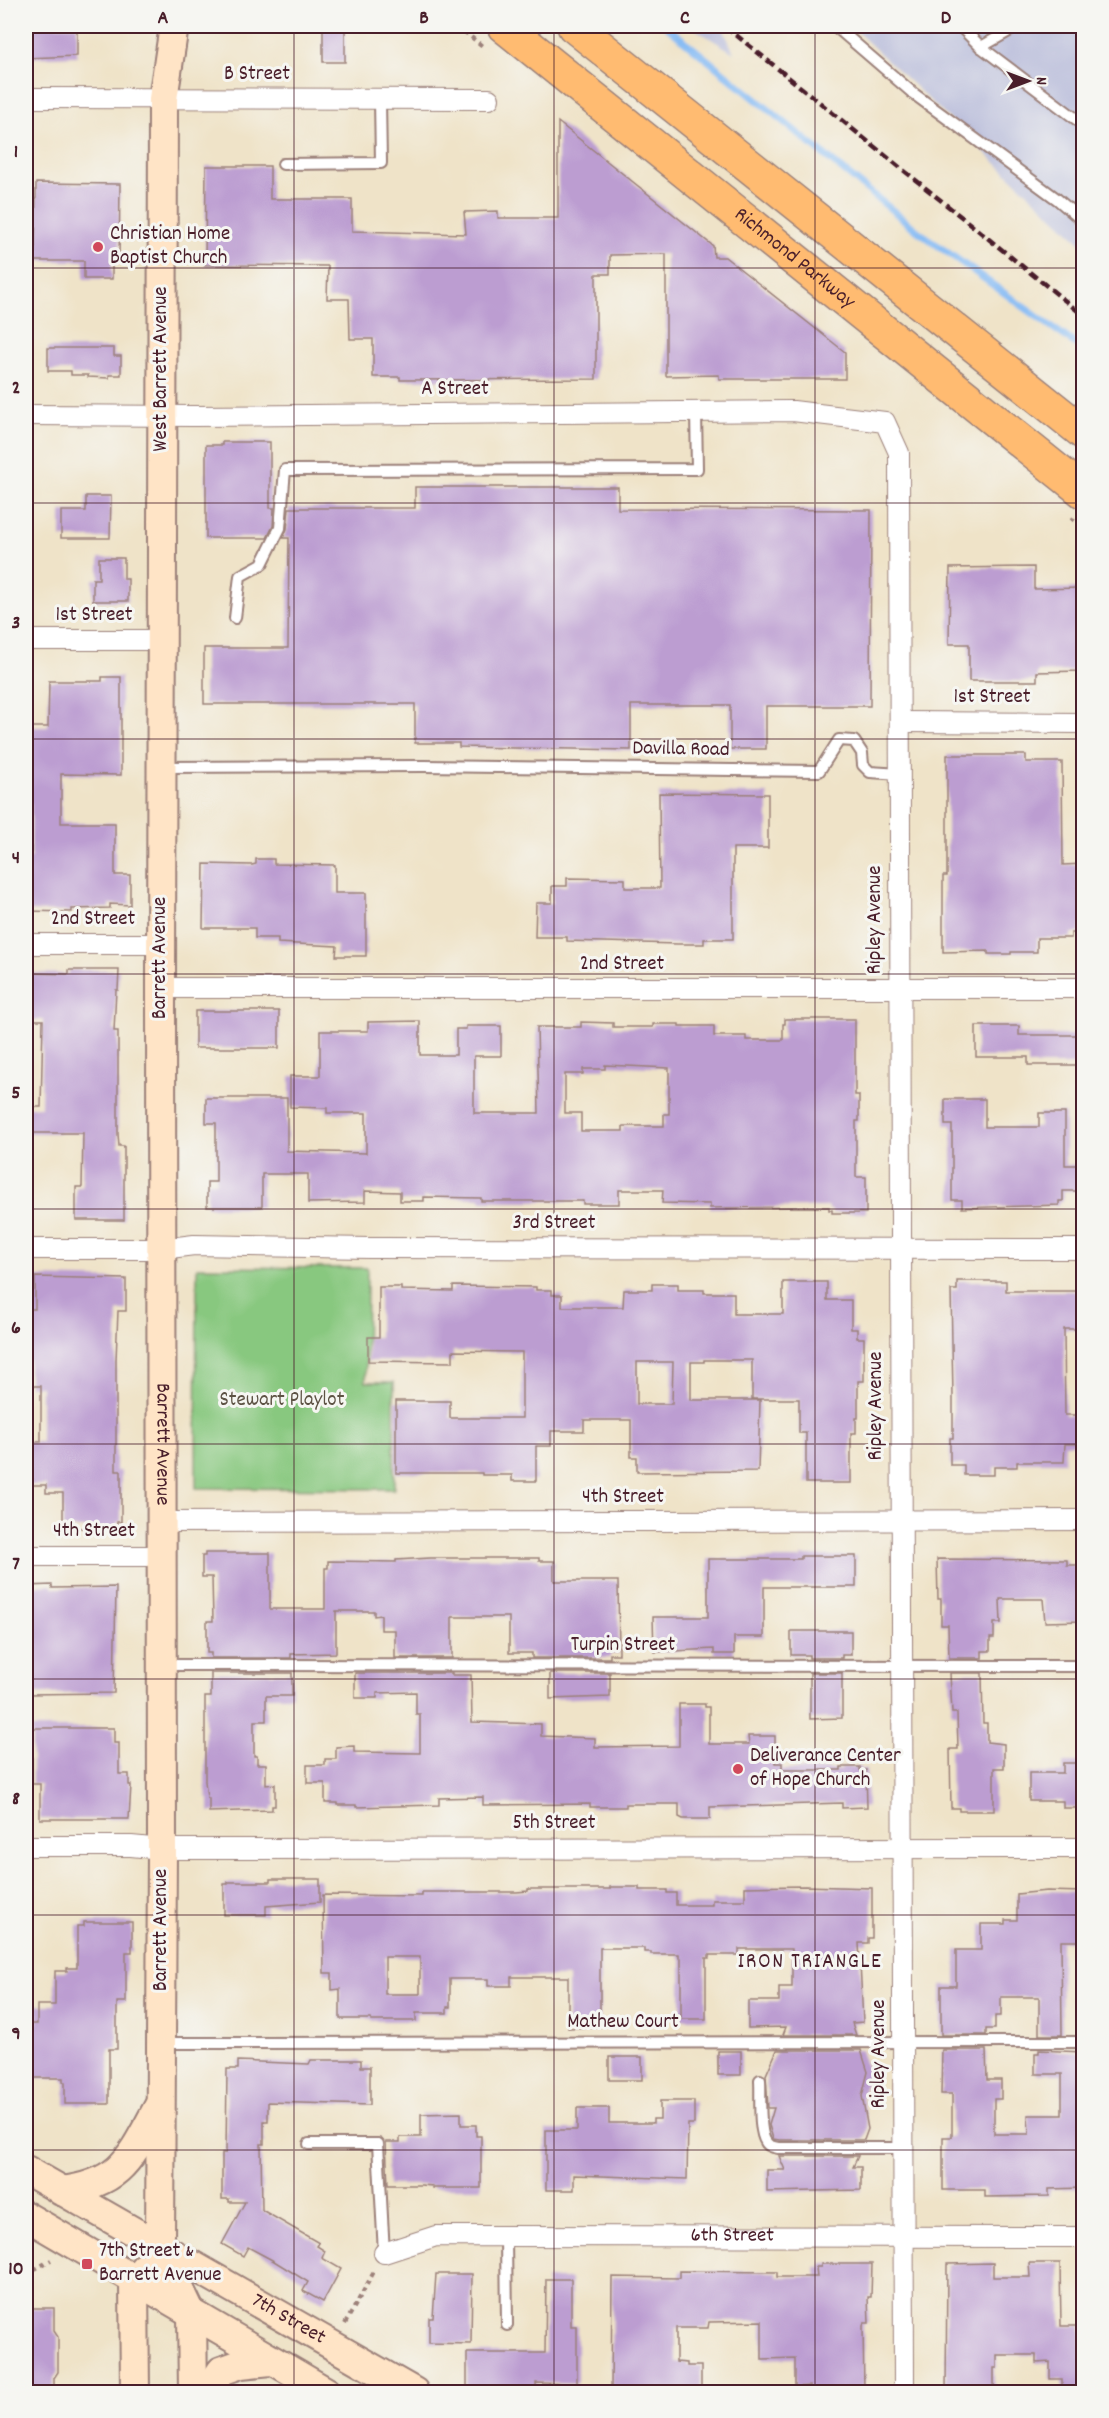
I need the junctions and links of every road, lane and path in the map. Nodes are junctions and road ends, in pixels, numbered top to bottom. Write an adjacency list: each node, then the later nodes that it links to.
1 (174, 26): 9 (main road, West Barrett Avenue)
2 (504, 26): 20 (highway, Richmond Parkway)
3 (574, 26): 19 (highway)
4 (835, 26): 14 (lane)
5 (960, 26): 7 (lane)
6 (1018, 26): 7 (lane)
7 (981, 47): 12 (lane)
8 (26, 98): 9 (street, B Street)
9 (163, 99): 10 (street, B Street); 17 (main road, West Barrett Avenue)
10 (380, 99): 11 (street, B Street); 13 (lane)
11 (489, 99)
12 (1083, 126)
13 (283, 164)
14 (1083, 222)
15 (696, 412): 17 (street, A Street); 18 (street, A Street); 21 (lane)
16 (26, 415): 17 (street, A Street)
17 (162, 416): 23 (main road, West Barrett Avenue)
18 (885, 422): 24 (street, Ripley Avenue)
19 (1083, 433)
20 (1083, 492)
21 (235, 618)
22 (26, 640): 23 (street, 1st Street)
23 (162, 640): 26 (main road, Barrett Avenue)
24 (900, 722): 25 (street, 1st Street); 27 (street, Ripley Avenue)
25 (1083, 723)
26 (162, 767): 27 (lane, Davilla Road); 29 (main road, Barrett Avenue)
27 (900, 774): 32 (street, Ripley Avenue)
28 (26, 944): 29 (street, 2nd Street)
29 (161, 944): 30 (main road, Barrett Avenue)
30 (161, 988): 32 (street, 2nd Street); 35 (main road, Barrett Avenue)
31 (1083, 988): 32 (street, 2nd Street)
32 (900, 989): 33 (street, Ripley Avenue)
33 (900, 1248): 35 (street, 3rd Street); 36 (street, 3rd Street); 39 (street, Ripley Avenue)
34 (26, 1249): 35 (street, 3rd Street)
35 (162, 1249): 38 (main road, Barrett Avenue)
36 (1083, 1249)
37 (1083, 1520): 39 (street, 4th Street)
38 (162, 1522): 39 (street, 4th Street); 41 (main road, Barrett Avenue)
39 (901, 1522): 43 (street, Ripley Avenue)
40 (26, 1556): 41 (street, 4th Street)
41 (162, 1556): 42 (main road, Barrett Avenue)
42 (162, 1665): 43 (lane, Turpin Street); 48 (main road, Barrett Avenue)
43 (902, 1665): 44 (lane, Turpin Street); 46 (street, Ripley Avenue)
44 (1083, 1666)
45 (26, 1846): 48 (street, 5th Street)
46 (903, 1848): 47 (street, 5th Street); 48 (street, 5th Street); 51 (street, Ripley Avenue)
47 (1083, 1848)
48 (162, 1849): 50 (main road, Barrett Avenue)
49 (1083, 2042): 51 (lane, Mathew Court)
50 (162, 2043): 51 (lane, Mathew Court); 53 (main road, Barrett Avenue)
51 (904, 2043): 55 (street, Ripley Avenue)
52 (760, 2080): 55 (lane)
53 (161, 2102): 57 (main road); 62 (main road, Barrett Avenue)
54 (309, 2144): 64 (lane)
55 (904, 2148): 60 (street, Ripley Avenue)
56 (26, 2170): 57 (main road)
57 (61, 2191): 62 (main road)
58 (26, 2216): 66 (main road)
59 (506, 2236): 60 (street, 6th Street); 64 (street, 6th Street); 68 (lane)
60 (904, 2237): 61 (street, 6th Street); 76 (street, Ripley Avenue)
61 (1083, 2237)
62 (160, 2248): 66 (main road); 67 (main road, Barrett Avenue); 69 (main road, 7th Street)
63 (57, 2253): 65 (path)
64 (384, 2253): 69 (path)
65 (26, 2274)
66 (134, 2281): 67 (main road, 7th Street); 71 (main road)
67 (192, 2315): 70 (main road, 7th Street); 72 (main road, Barrett Avenue)
68 (507, 2325)
69 (333, 2346): 75 (main road, 7th Street)
70 (271, 2361): 73 (main road); 74 (main road, 7th Street)
71 (135, 2392)
72 (193, 2392)
73 (208, 2392)
74 (327, 2392)
75 (414, 2392)
76 (904, 2392)

